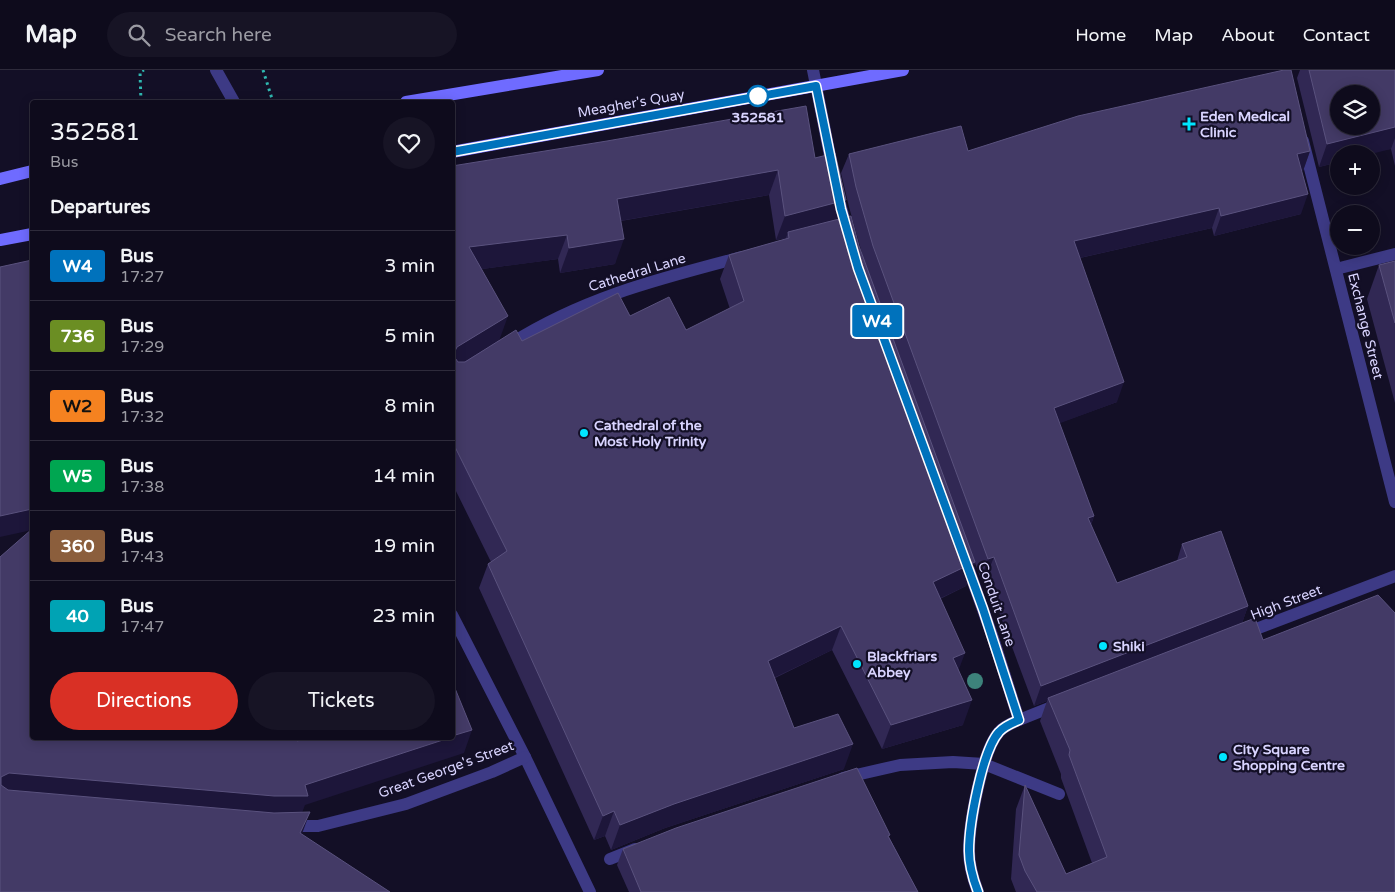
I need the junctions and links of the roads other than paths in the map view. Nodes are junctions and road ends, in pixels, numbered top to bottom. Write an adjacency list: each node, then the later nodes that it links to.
1 (216, 70): 6 (street)
2 (598, 70): 7 (main road)
3 (813, 70): 5 (street)
4 (904, 70): 5 (main road, Meagher's Quay)
5 (816, 86): 9 (main road, Meagher's Quay); 14 (street)
6 (233, 100)
7 (418, 100)
8 (1300, 127): 17 (street, Exchange Street)
9 (455, 151)
10 (30, 171): 11 (main road)
11 (0, 178)
12 (30, 234): 13 (main road)
13 (0, 240)
14 (852, 250)
15 (1395, 254): 17 (street)
16 (750, 255): 18 (street, Cathedral Lane)
17 (1336, 269): 19 (street, Exchange Street)
18 (499, 351)
19 (1395, 502)
20 (961, 549): 25 (street, Conduit Lane)
21 (1395, 576): 23 (street, High Street)
22 (455, 621): 26 (street, Great George's Street)
23 (1236, 637)
24 (1073, 699): 25 (street)
25 (1019, 720): 27 (street)
26 (525, 758): 30 (street, Great George's Street); 33 (street)
27 (984, 764): 28 (street); 29 (street); 34 (street)
28 (827, 783)
29 (1059, 794)
30 (275, 827)
31 (643, 846): 32 (street)
32 (610, 859)
33 (590, 892)
34 (978, 892)

